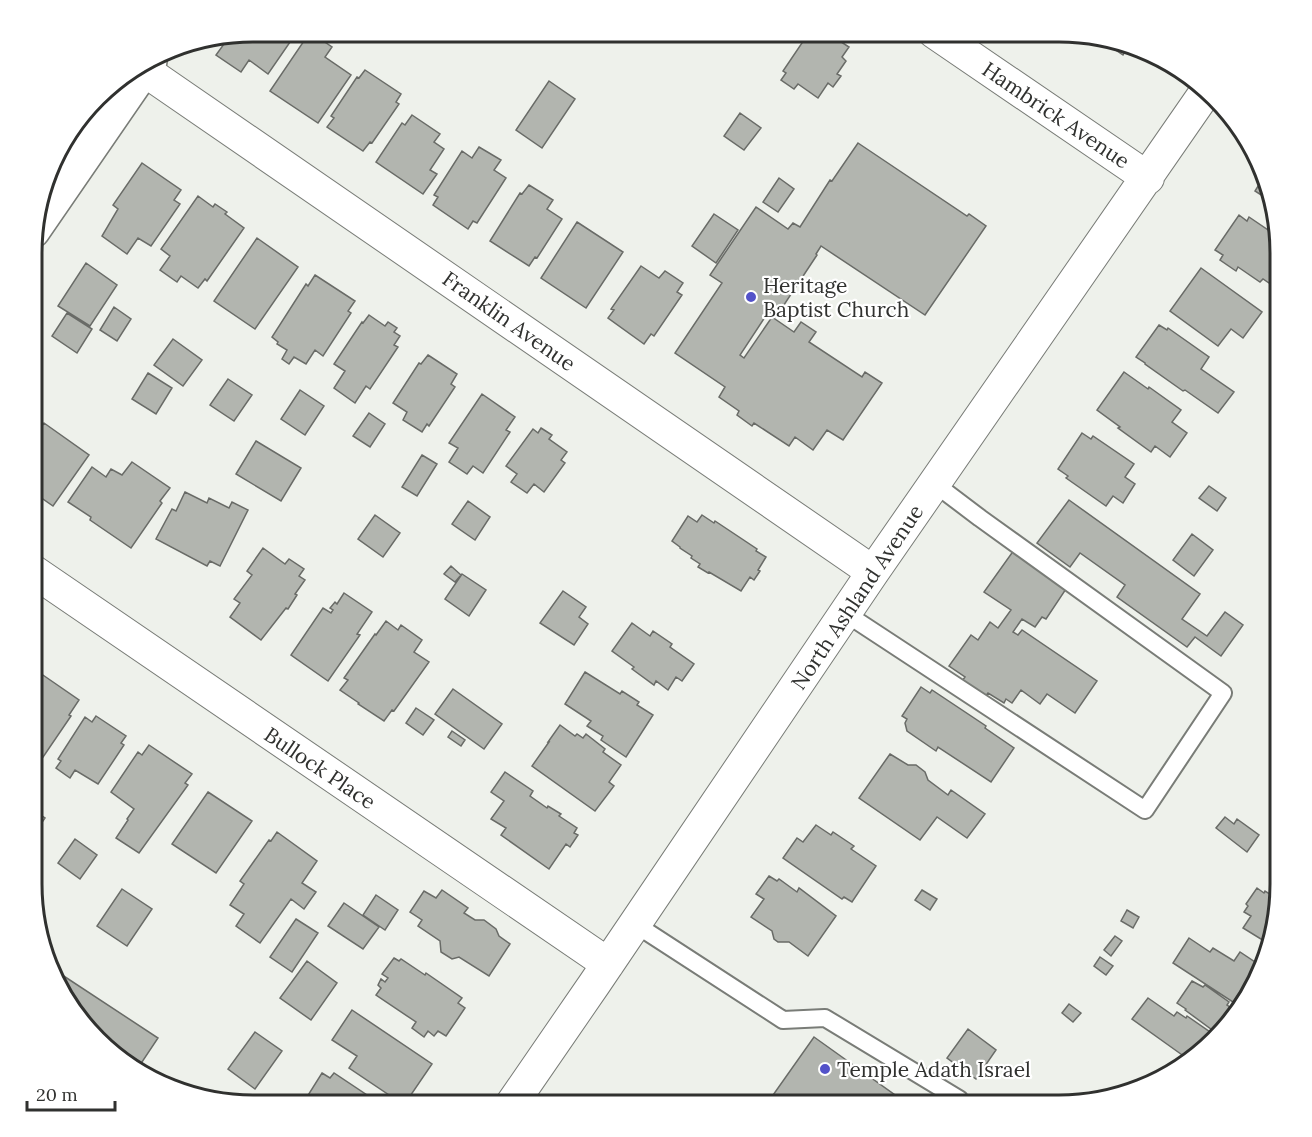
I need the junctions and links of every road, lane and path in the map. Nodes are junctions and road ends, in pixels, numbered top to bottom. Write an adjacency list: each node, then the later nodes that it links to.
1 (949, 42): 6 (street, Hambrick Avenue)
2 (150, 68): 9 (street, Franklin Avenue)
3 (138, 76): 5 (street)
4 (1202, 98): 6 (street, North Ashland Avenue)
5 (90, 127): 7 (street)
6 (1148, 178): 8 (street, North Ashland Avenue)
7 (48, 204)
8 (935, 484): 9 (street, North Ashland Avenue); 11 (lane)
9 (873, 572): 11 (street, North Ashland Avenue)
10 (42, 577): 13 (street, Bullock Place)
11 (845, 613): 12 (street, North Ashland Avenue)
12 (635, 924): 13 (street, North Ashland Avenue); 15 (lane)
13 (608, 964): 14 (street, North Ashland Avenue)
14 (518, 1095)
15 (952, 1095)

